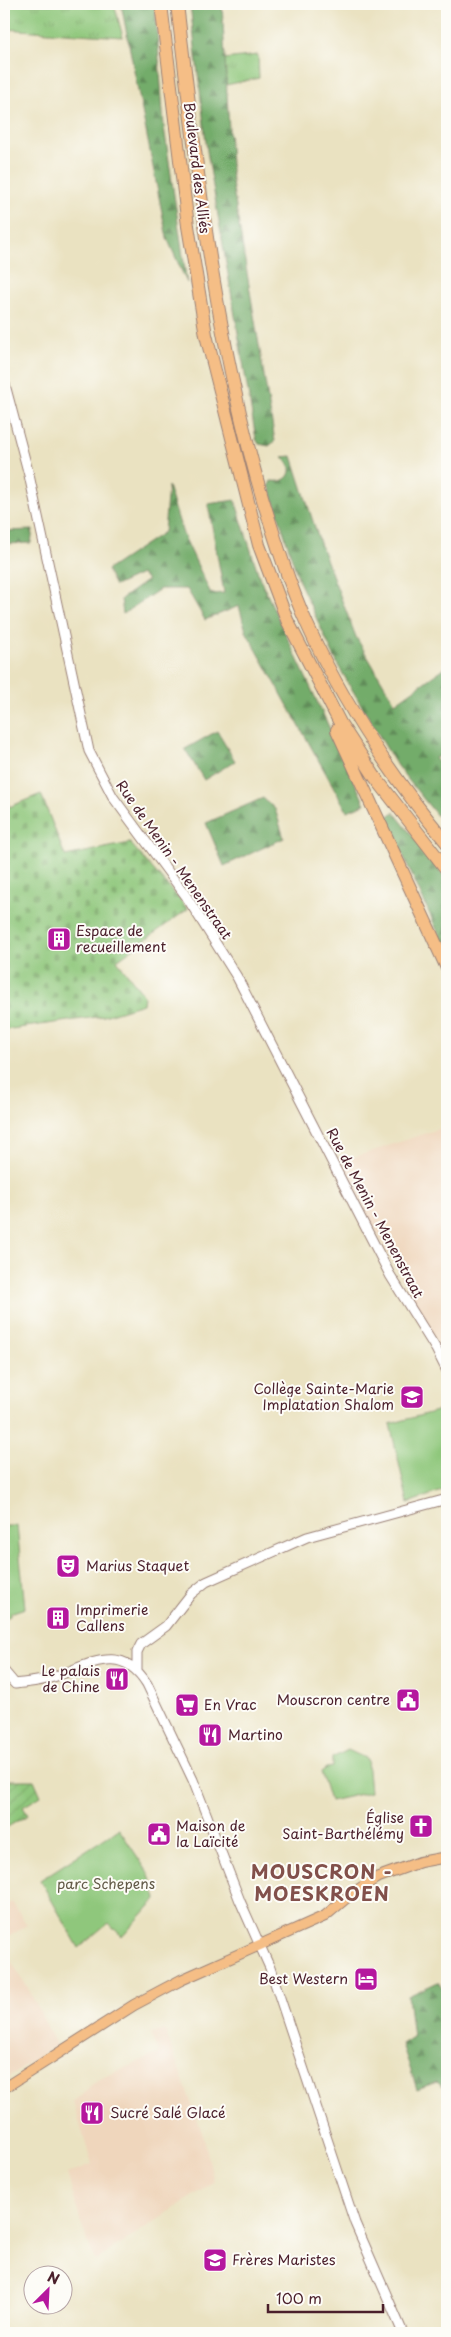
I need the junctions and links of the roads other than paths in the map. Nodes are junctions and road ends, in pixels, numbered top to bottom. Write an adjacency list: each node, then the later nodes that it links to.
1 (155, 4): 5 (highway)
2 (161, 4): 5 (highway, Boulevard des Alliés)
3 (177, 4): 6 (highway, Boulevard des Alliés)
4 (186, 4): 6 (highway)
5 (165, 39): 8 (highway, Boulevard des Alliés)
6 (183, 49): 9 (highway, Boulevard des Alliés)
7 (4, 381): 12 (street, Rue de Menin - Menenstraat)
8 (311, 670): 10 (highway); 11 (highway)
9 (447, 843)
10 (447, 870)
11 (447, 968)
12 (447, 1371)
13 (447, 1499): 14 (street)
14 (137, 1669): 15 (street); 17 (street)
15 (5, 1677)
16 (447, 1857): 17 (main road)
17 (259, 1946): 18 (main road); 19 (street)
18 (4, 2088)
19 (403, 2333)

